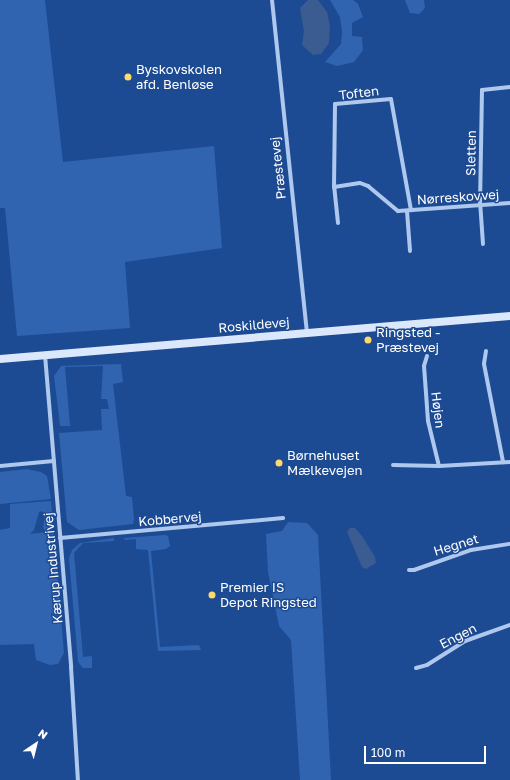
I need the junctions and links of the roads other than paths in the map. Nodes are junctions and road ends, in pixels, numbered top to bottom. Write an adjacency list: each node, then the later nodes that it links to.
1 (272, 0): 11 (street, Præstevej)
2 (510, 87): 5 (street, Sletten)
3 (334, 187): 6 (street, Nørreskovvej); 6 (street, Toften); 7 (street, Toften)
4 (510, 203): 5 (street, Nørreskovvej)
5 (480, 205): 6 (street, Nørreskovvej); 8 (street, Sletten)
6 (409, 211): 9 (street, Nørreskovvej)
7 (338, 223)
8 (483, 244)
9 (410, 251)
10 (510, 316): 11 (street, Roskildevej)
11 (306, 333): 13 (street, Roskildevej)
12 (486, 351): 17 (street)
13 (44, 355): 15 (street, Roskildevej); 16 (street, Kærup Industrivej)
14 (427, 356): 21 (street, Højen)
15 (0, 359)
16 (54, 460): 20 (street); 23 (street, Kærup Industrivej)
17 (503, 462): 18 (street); 21 (street)
18 (510, 462)
19 (393, 465): 21 (street)
20 (0, 466)
21 (439, 466)
22 (283, 518): 23 (street, Kobbervej)
23 (60, 538): 28 (street, Kærup Industrivej)
24 (510, 544): 25 (street, Hegnet)
25 (409, 570)
26 (510, 625): 27 (street, Engen)
27 (416, 668)
28 (78, 780)

